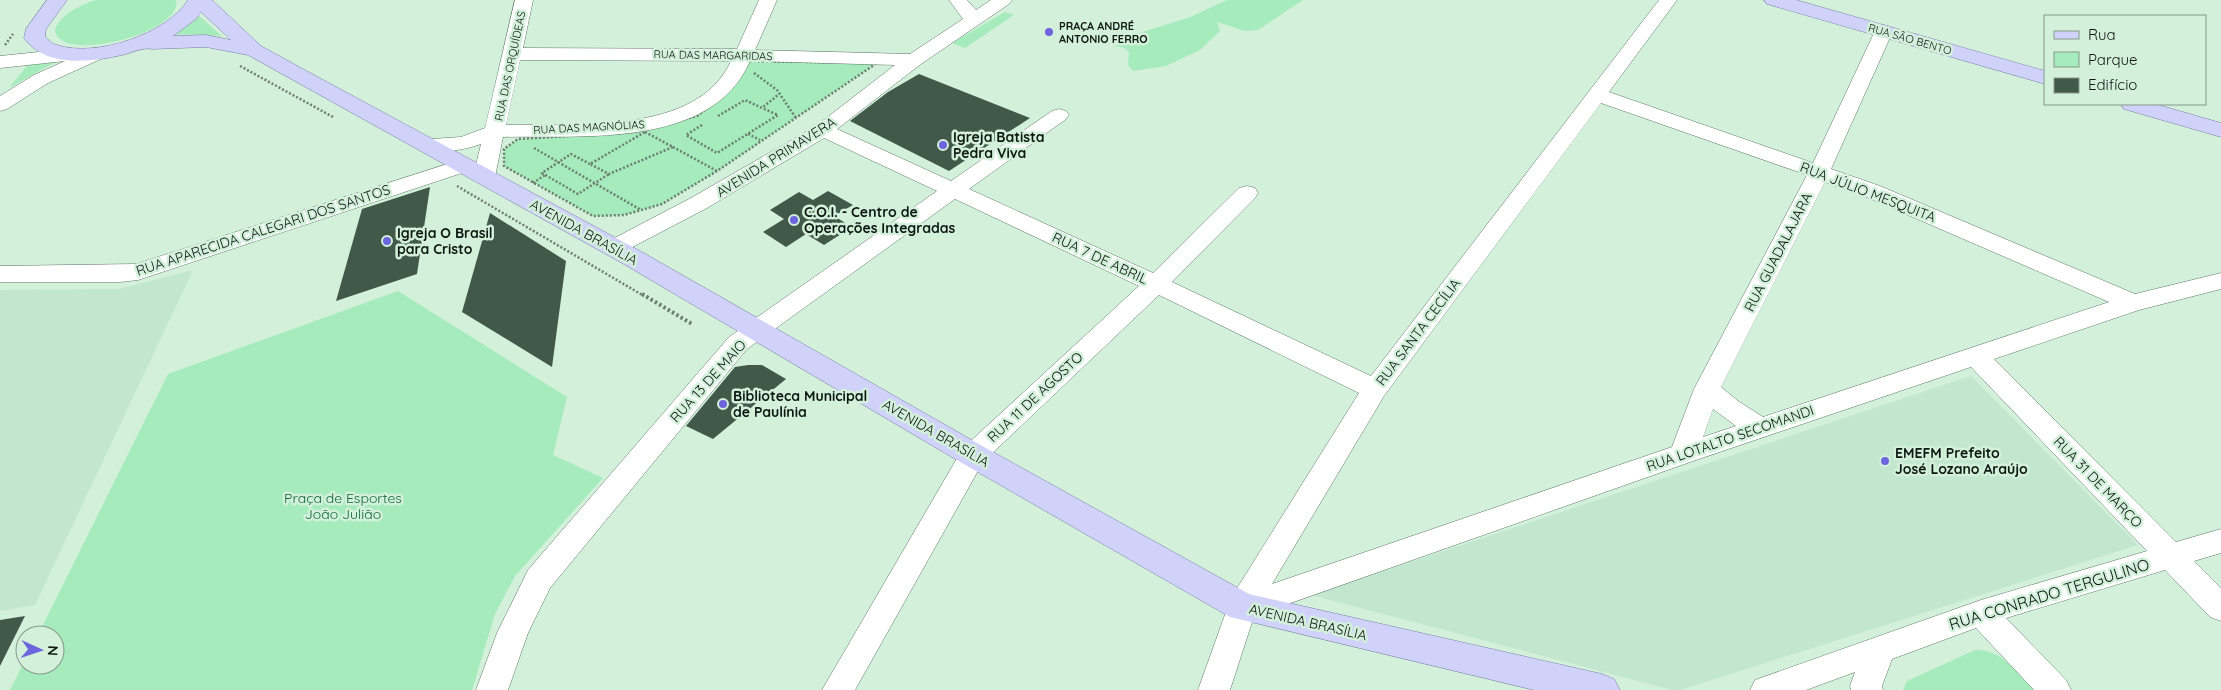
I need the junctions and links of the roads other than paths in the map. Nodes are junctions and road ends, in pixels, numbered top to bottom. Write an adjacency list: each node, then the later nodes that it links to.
1 (75, 0): 9 (main road)
2 (199, 0): 12 (main road); 16 (main road, AVENIDA BRASÍLIA)
3 (524, 0): 14 (street, RUA DAS ORQUÍDEAS)
4 (768, 0): 18 (street, RUA DAS MAGNÓLIAS)
5 (958, 0): 10 (street)
6 (1003, 0): 10 (street, AVENIDA PRIMAVERA)
7 (1668, 0): 21 (street, RUA SANTA CECÍLIA)
8 (1774, 0): 11 (main road, RUA SÃO BENTO)
9 (47, 15): 15 (main road); 19 (street)
10 (973, 19): 17 (street, AVENIDA PRIMAVERA)
11 (1884, 31): 20 (main road, RUA SÃO BENTO); 30 (street, RUA GUADALAJARA)
12 (128, 47): 13 (main road); 16 (main road, AVENIDA BRASÍLIA)
13 (96, 54): 15 (main road); 22 (street)
14 (511, 54): 18 (street, RUA DAS MARGARIDAS); 27 (street, RUA DAS ORQUÍDEAS)
15 (68, 55): 19 (street)
16 (247, 58): 28 (main road, AVENIDA BRASÍLIA)
17 (914, 60): 18 (street, RUA DAS MARGARIDAS); 25 (street, AVENIDA PRIMAVERA)
18 (749, 63): 27 (street, RUA DAS MAGNÓLIAS)
19 (4, 67)
20 (2044, 78)
21 (1598, 95): 30 (street, RUA JÚLIO MESQUITA); 41 (street, RUA SANTA CECÍLIA)
22 (0, 105)
23 (2135, 105): 26 (main road)
24 (1060, 115): 32 (street, RUA 13 DE MAIO)
25 (823, 130): 32 (street, RUA 7 DE ABRIL); 34 (street, AVENIDA PRIMAVERA)
26 (2221, 130)
27 (495, 131): 28 (street, RUA DAS ORQUÍDEAS); 31 (street, RUA DAS ORQUÍDEAS)
28 (425, 144): 29 (main road, AVENIDA BRASÍLIA)
29 (463, 165): 31 (main road, AVENIDA BRASÍLIA); 35 (street, RUA APARECIDA CALEGARI DOS SANTOS)
30 (1820, 172): 38 (street, RUA JÚLIO MESQUITA); 42 (street, RUA GUADALAJARA)
31 (484, 177): 34 (main road, AVENIDA BRASÍLIA)
32 (955, 191): 37 (street, RUA 7 DE ABRIL); 39 (street, RUA 13 DE MAIO)
33 (1247, 193): 37 (street, RUA 11 DE AGOSTO)
34 (613, 248): 39 (main road, AVENIDA BRASÍLIA)
35 (0, 274)
36 (2221, 281): 38 (street, RUA LOTALTO SECOMANDI)
37 (1156, 284): 41 (street, RUA 7 DE ABRIL); 45 (street, RUA 11 DE AGOSTO)
38 (2132, 303): 40 (street, RUA LOTALTO SECOMANDI)
39 (758, 329): 45 (main road, AVENIDA BRASÍLIA); 52 (street, RUA 13 DE MAIO)
40 (1976, 356): 43 (street, RUA LOTALTO SECOMANDI); 47 (street, RUA 31 DE MARÇO)
41 (1375, 389): 48 (street, RUA SANTA CECÍLIA)
42 (1707, 389): 43 (street); 44 (street, RUA GUADALAJARA)
43 (1760, 428): 44 (street, RUA LOTALTO SECOMANDI)
44 (1683, 454): 48 (street, RUA LOTALTO SECOMANDI)
45 (974, 455): 48 (main road, AVENIDA BRASÍLIA); 53 (street, RUA 11 DE AGOSTO)
46 (2221, 541): 47 (street, RUA CONRADO TERGULINO)
47 (2171, 556): 49 (street, RUA 31 DE MARÇO); 50 (street, RUA CONRADO TERGULINO)
48 (1242, 607): 54 (street, RUA SANTA CECÍLIA); 55 (main road, AVENIDA BRASÍLIA)
49 (2221, 608)
50 (1980, 613): 51 (street, RUA CONRADO TERGULINO); 58 (street)
51 (1879, 651): 56 (street, RUA CONRADO TERGULINO); 57 (street)
52 (492, 690)
53 (838, 690)
54 (1214, 690)
55 (1602, 690)
56 (1766, 690)
57 (1867, 690)
58 (2055, 690)

